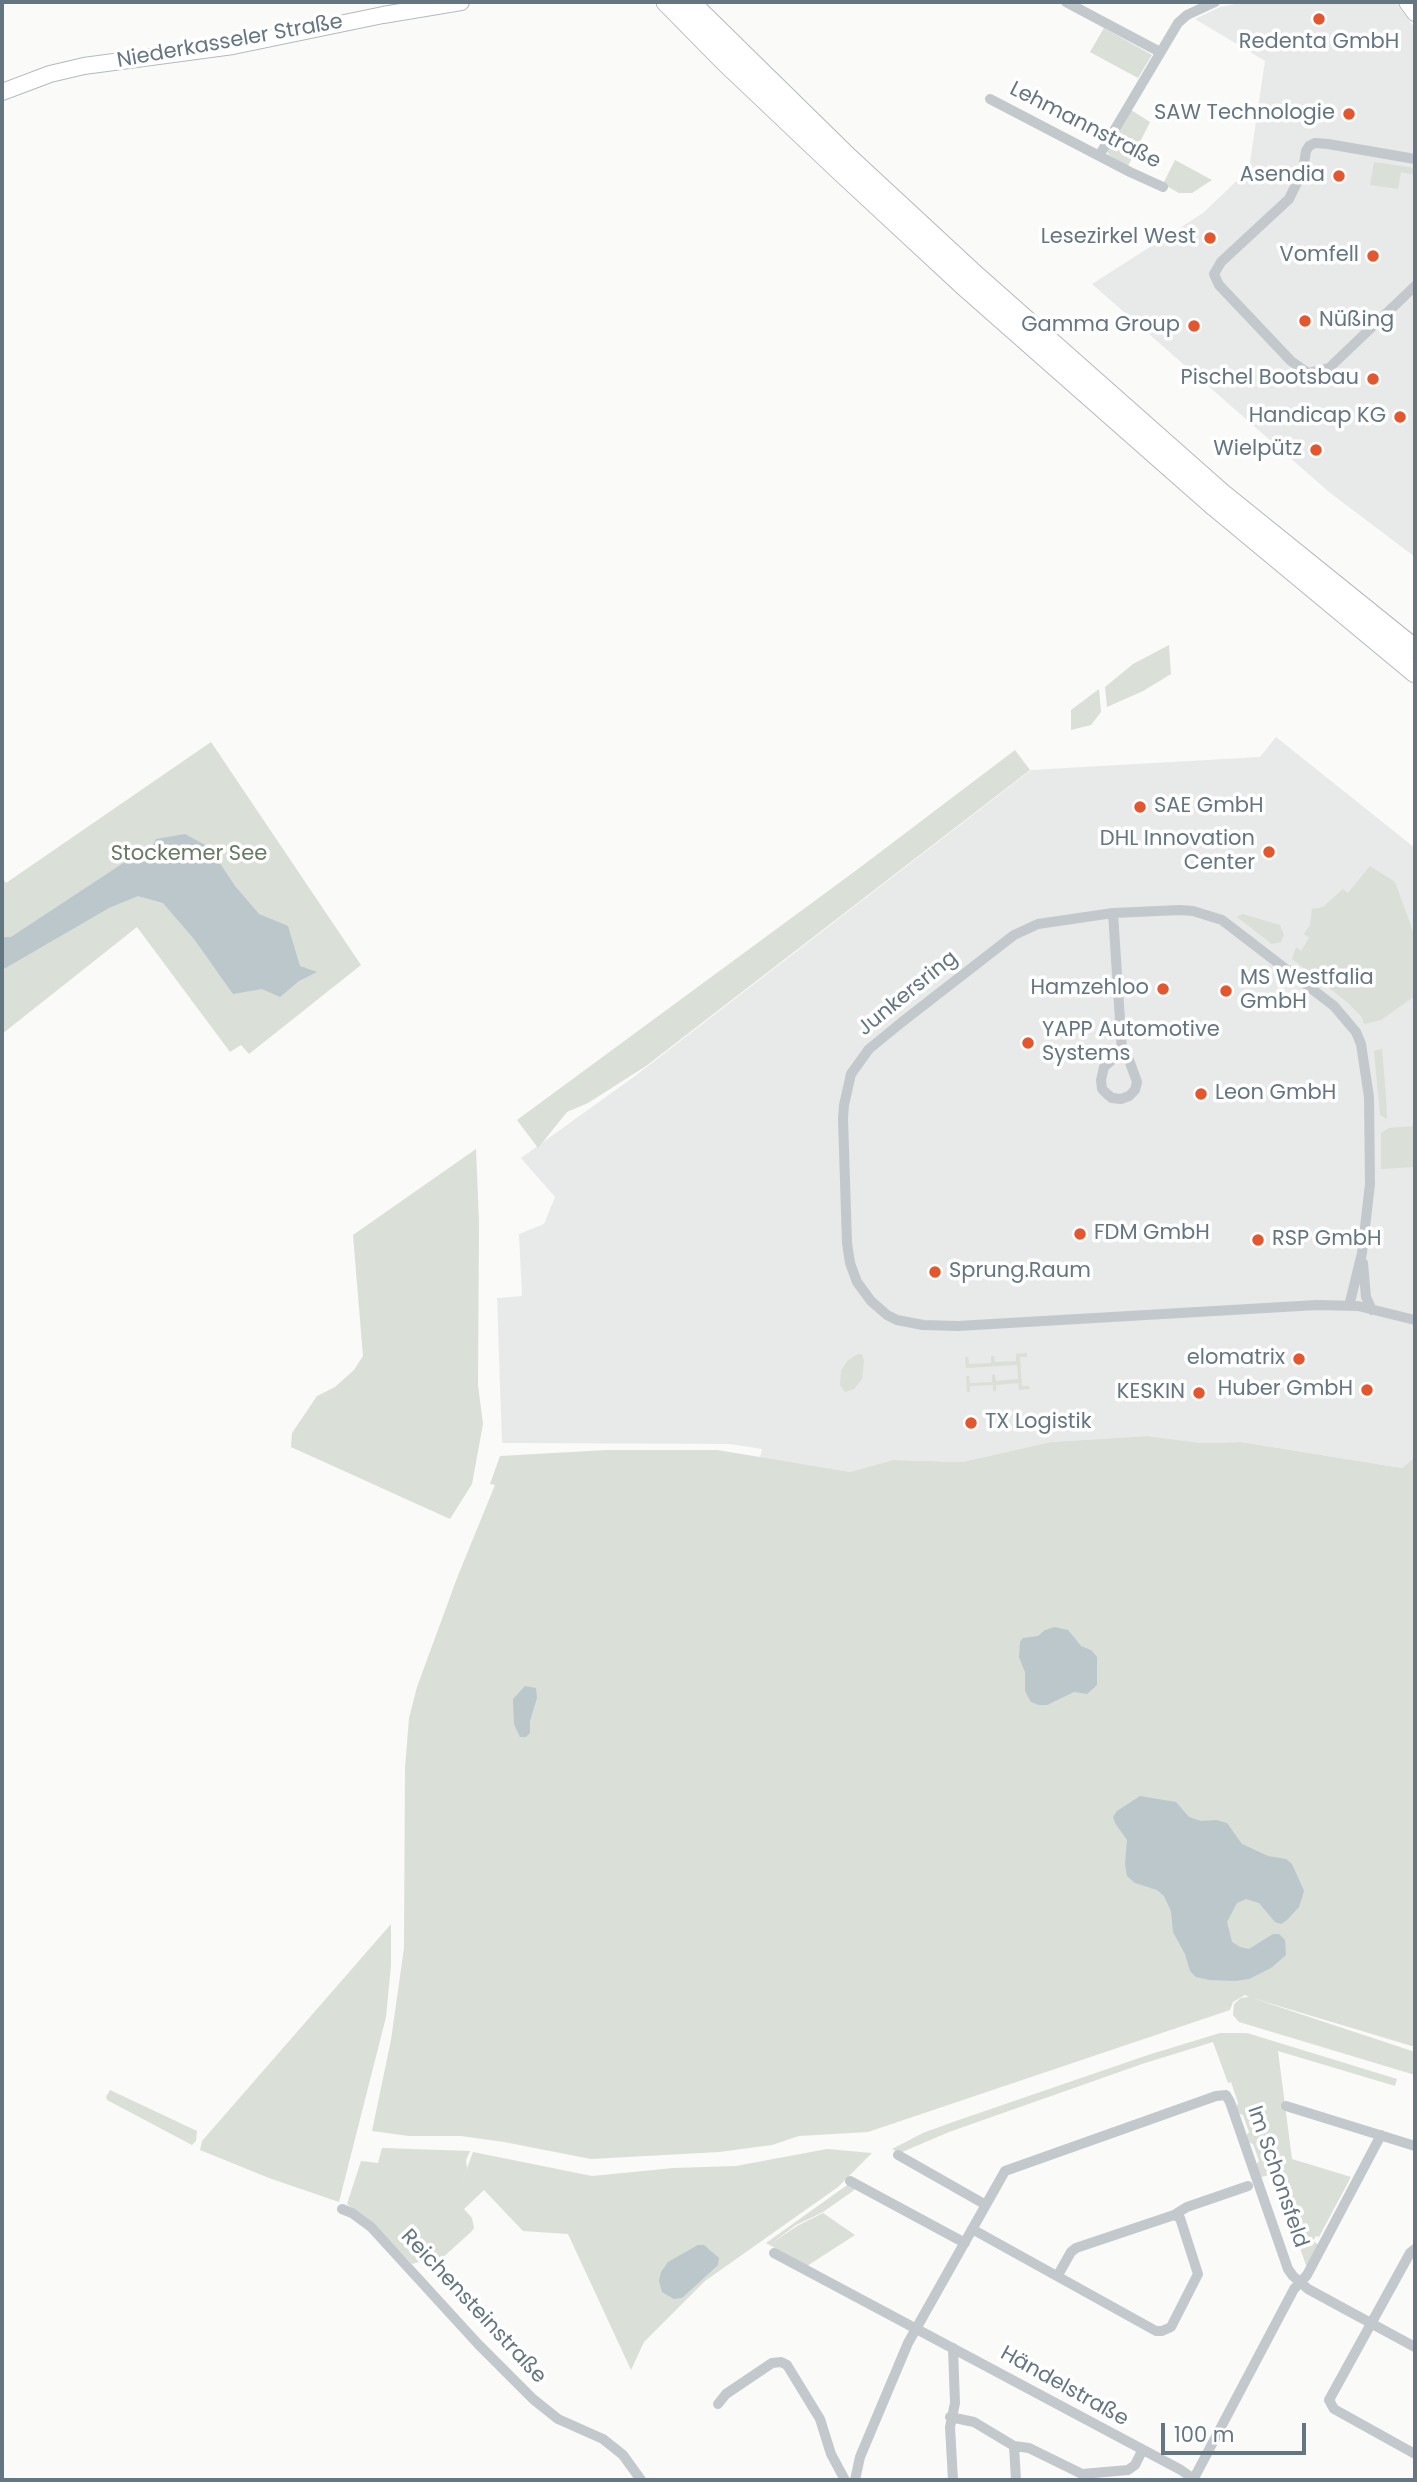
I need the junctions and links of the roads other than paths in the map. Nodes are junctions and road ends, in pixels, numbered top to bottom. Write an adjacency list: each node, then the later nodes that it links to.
1 (461, 2): 9 (main road, Niederkasseler Straße)
2 (666, 2): 16 (highway)
3 (691, 2): 15 (highway)
4 (1066, 2): 8 (street)
5 (1215, 2): 8 (street)
6 (1407, 2): 7 (main road)
7 (1415, 13)
8 (1160, 52): 11 (street)
9 (2, 92)
10 (990, 99): 11 (street, Lehmannstraße)
11 (1099, 156): 13 (street, Lehmannstraße)
12 (1415, 159): 14 (street)
13 (1163, 187)
14 (1415, 286)
15 (1415, 649)
16 (1415, 673)
17 (1113, 913): 18 (street); 19 (street, Junkersring); 20 (street, Junkersring)
18 (1122, 1051)
19 (1362, 1253): 20 (street, Junkersring); 21 (street, Junkersring)
20 (1349, 1306): 21 (street, Junkersring)
21 (1372, 1310): 22 (street, Junkersring)
22 (1415, 1320)
23 (1286, 2106): 24 (street)
24 (1381, 2135): 25 (street); 37 (street, Händelstraße)
25 (1415, 2146)
26 (898, 2155): 29 (street)
27 (850, 2181): 33 (street)
28 (1248, 2186): 31 (street)
29 (986, 2204): 32 (street, Im Schonsfeld); 37 (street, Im Schonsfeld)
30 (342, 2209): 50 (street, Reichensteinstraße)
31 (1174, 2214): 36 (street); 36 (street)
32 (972, 2230): 33 (street, Im Schonsfeld); 36 (street)
33 (965, 2243): 39 (street, Im Schonsfeld)
34 (1415, 2249): 38 (street)
35 (774, 2253): 39 (street, Händelstraße)
36 (1058, 2275)
37 (1298, 2282): 38 (street); 55 (street, Händelstraße)
38 (1370, 2324): 40 (street); 46 (street)
39 (917, 2329): 41 (street, Händelstraße); 47 (street)
40 (1415, 2347)
41 (953, 2348): 43 (street); 45 (street, Händelstraße)
42 (718, 2404): 48 (street)
43 (950, 2417): 44 (street); 53 (street)
44 (1014, 2446): 49 (street); 54 (street)
45 (1142, 2451): 49 (street); 55 (street, Händelstraße)
46 (1415, 2455)
47 (860, 2457): 48 (street); 52 (street)
48 (835, 2459): 51 (street)
49 (1104, 2477)
50 (641, 2480)
51 (845, 2480)
52 (855, 2480)
53 (953, 2480)
54 (1016, 2480)
55 (1194, 2480)

